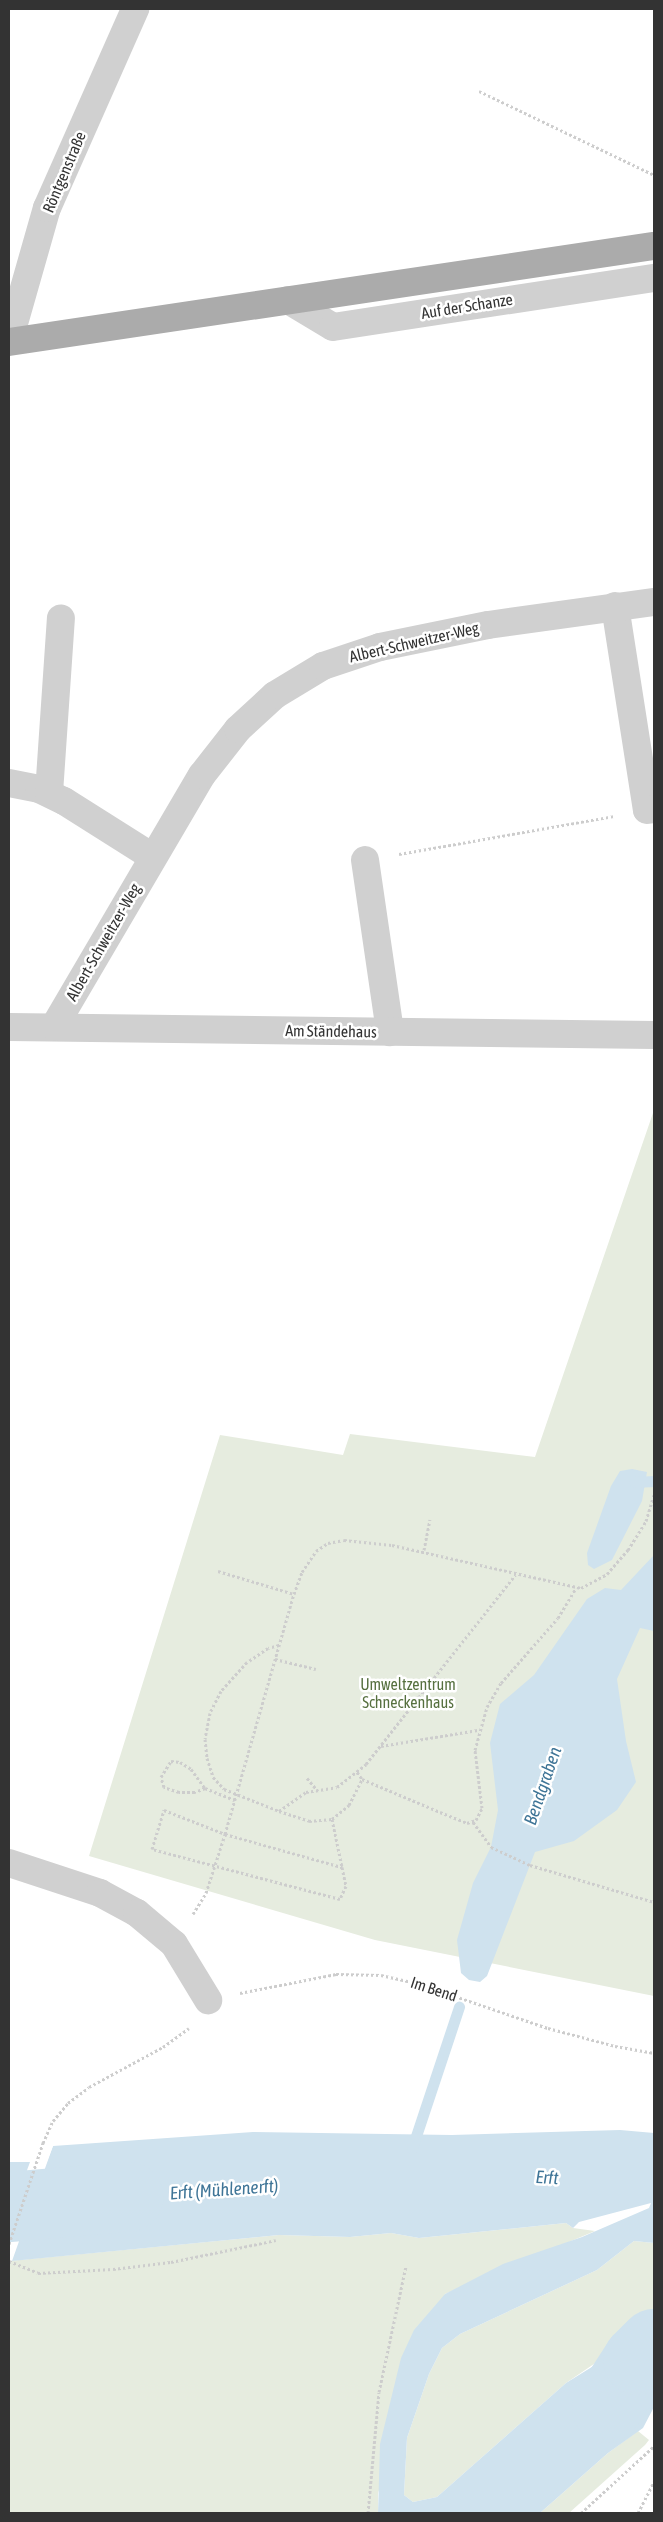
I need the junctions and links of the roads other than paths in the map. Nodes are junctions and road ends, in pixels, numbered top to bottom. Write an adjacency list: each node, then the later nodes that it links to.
1 (135, 9): 5 (street, Röntgenstraße)
2 (654, 246): 4 (main road, Auf der Schanze)
3 (654, 278): 4 (street, Auf der Schanze)
4 (288, 300): 5 (main road, Auf der Schanze)
5 (9, 341)
6 (654, 602): 7 (street, Albert-Schweitzer-Weg)
7 (616, 606): 11 (street); 12 (street, Albert-Schweitzer-Weg)
8 (61, 618): 10 (street)
9 (9, 783): 10 (street)
10 (49, 793): 12 (street)
11 (650, 810)
12 (152, 856): 15 (street, Albert-Schweitzer-Weg)
13 (365, 860): 16 (street)
14 (9, 1026): 15 (street, Am Ständehaus)
15 (54, 1027): 16 (street, Am Ständehaus)
16 (390, 1032): 17 (street, Am Ständehaus)
17 (654, 1035)
18 (9, 1863): 19 (street)
19 (208, 2000)

